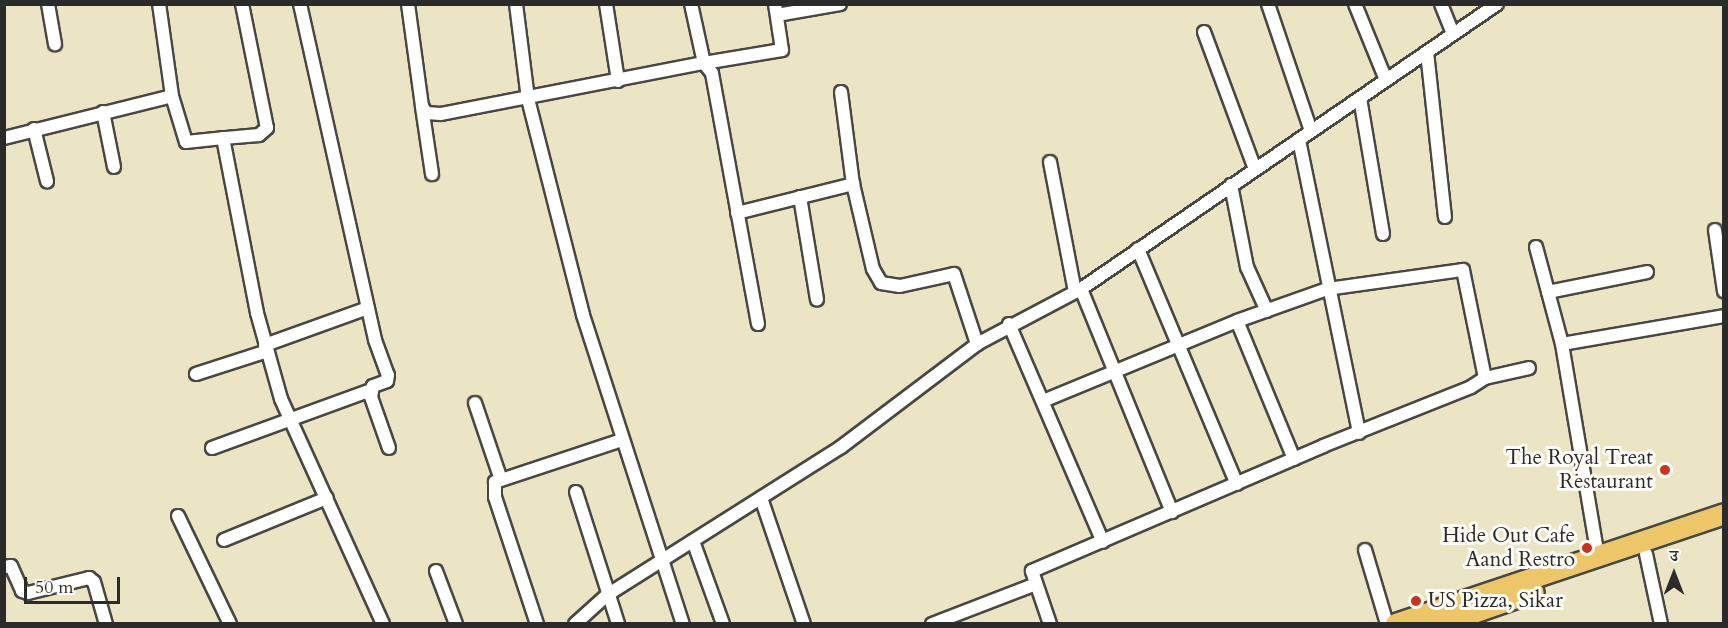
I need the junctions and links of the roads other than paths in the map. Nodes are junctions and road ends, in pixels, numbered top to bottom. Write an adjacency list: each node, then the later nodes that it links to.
1 (48, 4): 17 (street)
2 (242, 4): 31 (street)
3 (300, 4): 53 (street)
4 (408, 4): 26 (street)
5 (516, 4): 25 (street)
6 (606, 4): 21 (street)
7 (691, 4): 19 (street)
8 (840, 4): 14 (street)
9 (1268, 4): 29 (street)
10 (1355, 4): 20 (street)
11 (1441, 4): 16 (street)
12 (1497, 4): 16 (street)
13 (163, 5): 23 (street)
14 (776, 10): 19 (street)
15 (1204, 32): 35 (street)
16 (1453, 34): 18 (street)
17 (54, 45)
18 (1427, 52): 20 (street); 42 (street)
19 (704, 63): 21 (street); 41 (street)
20 (1386, 80): 24 (street)
21 (618, 81): 25 (street)
22 (841, 92): 38 (street)
23 (172, 96): 27 (street); 31 (street)
24 (1360, 98): 29 (street); 44 (street)
25 (528, 99): 26 (street); 72 (street)
26 (422, 106): 36 (street)
27 (104, 112): 28 (street); 34 (street)
28 (34, 129): 30 (street); 37 (street)
29 (1311, 131): 32 (street)
30 (4, 138)
31 (223, 138): 62 (street)
32 (1299, 140): 35 (street); 48 (street)
33 (1050, 162): 49 (street)
34 (114, 167)
35 (1255, 169): 39 (street)
36 (432, 174)
37 (47, 181)
38 (853, 184): 40 (street); 60 (street)
39 (1232, 185): 46 (street); 54 (street)
40 (800, 197): 41 (street); 52 (street)
41 (738, 213): 57 (street)
42 (1445, 217)
43 (1715, 230): 50 (street)
44 (1383, 234)
45 (1536, 247): 51 (street)
46 (1138, 249): 49 (street); 59 (street)
47 (1647, 272): 51 (street)
48 (1328, 289): 54 (street); 66 (street); 71 (street)
49 (1078, 290): 58 (street); 64 (street)
50 (1724, 291)
51 (1548, 292): 61 (street)
52 (817, 300)
53 (368, 308): 62 (street); 67 (street)
54 (1267, 311): 56 (street)
55 (1724, 316): 61 (street)
56 (1237, 321): 59 (street); 75 (street)
57 (758, 324)
58 (1009, 324): 60 (street); 68 (street)
59 (1179, 343): 64 (street); 77 (street)
60 (977, 344): 80 (street)
61 (1562, 344): 90 (street)
62 (266, 348): 65 (street); 70 (street)
63 (1529, 368): 66 (street)
64 (1114, 369): 68 (street); 81 (street)
65 (196, 374)
66 (1485, 378): 71 (street)
67 (371, 390): 70 (street); 74 (street)
68 (1043, 401): 87 (street)
69 (475, 403): 76 (street)
70 (291, 419): 73 (street); 79 (street)
71 (1359, 433): 75 (street)
72 (621, 440): 76 (street); 91 (street)
73 (212, 448)
74 (389, 448)
75 (1294, 459): 77 (street)
76 (500, 477): 100 (street)
77 (1237, 484): 81 (street)
78 (576, 492): 95 (street)
79 (327, 498): 85 (street); 98 (street)
80 (761, 498): 86 (street); 105 (street)
81 (1172, 512): 87 (street)
82 (1724, 514): 90 (main road)
83 (178, 516): 97 (street)
84 (1724, 527): 89 (main road)
85 (224, 540)
86 (693, 541): 91 (street); 104 (street)
87 (1103, 542): 94 (street)
88 (1365, 550): 108 (street)
89 (1646, 554): 110 (main road); 111 (street)
90 (1598, 557): 109 (main road)
91 (664, 559): 95 (street); 103 (street)
92 (4, 567): 96 (street)
93 (436, 571): 99 (street)
94 (1036, 584): 106 (street); 107 (street)
95 (607, 595): 101 (street); 102 (street)
96 (106, 624)
97 (230, 624)
98 (383, 624)
99 (456, 624)
100 (537, 624)
101 (575, 624)
102 (618, 624)
103 (683, 624)
104 (723, 624)
105 (804, 624)
106 (932, 624)
107 (1050, 624)
108 (1387, 624)
109 (1396, 624)
110 (1442, 624)
111 (1661, 624)

